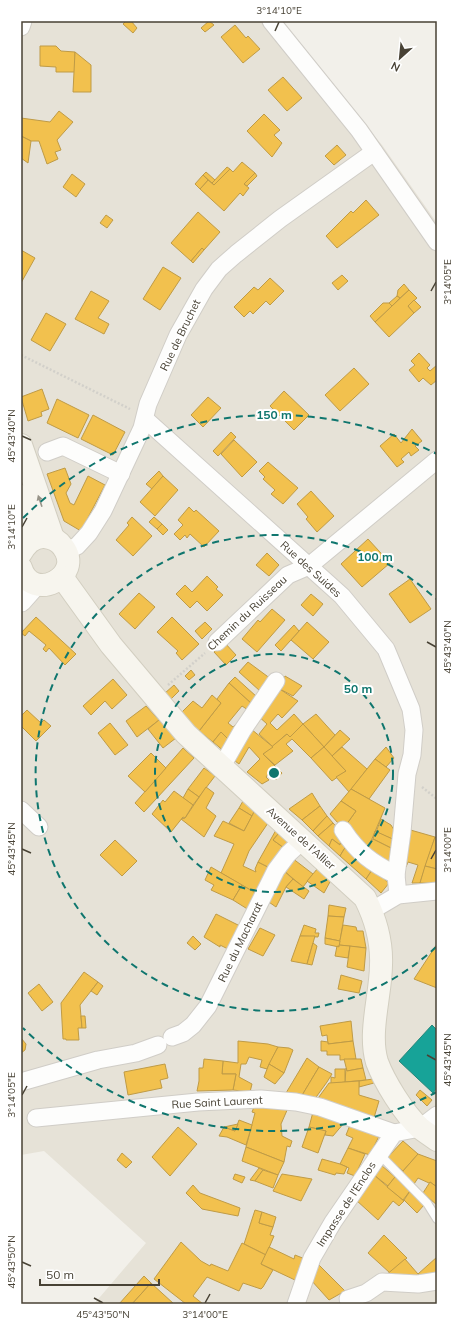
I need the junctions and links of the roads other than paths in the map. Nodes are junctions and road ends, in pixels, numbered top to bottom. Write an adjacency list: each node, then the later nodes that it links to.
1 (23, 21): 3 (street)
2 (271, 21): 4 (street)
3 (21, 27)
4 (374, 152): 5 (street); 6 (street, Rue de Bruchet)
5 (437, 242)
6 (145, 419): 10 (street, Rue de Bruchet); 13 (street, Rue des Suides)
7 (21, 444): 12 (main road, one-way to 7)
8 (47, 452): 10 (street)
9 (437, 460): 13 (street, Chemin du Ruisseau)
10 (121, 474): 12 (street, Rue de Bruchet)
11 (21, 496): 12 (main road)
12 (34, 560): 14 (street); 17 (main road, Avenue de l'Allier)
13 (310, 566): 15 (street, Chemin du Ruisseau); 22 (street, Rue des Suides)
14 (21, 601)
15 (217, 642)
16 (276, 681): 17 (street)
17 (222, 766): 21 (main road, Avenue de l'Allier)
18 (21, 810): 19 (street)
19 (39, 827)
20 (343, 830): 22 (street)
21 (303, 840): 25 (main road, Avenue de l'Allier); 26 (street, Rue du Macharat)
22 (396, 875): 24 (street, Rue des Suides)
23 (437, 891): 24 (street)
24 (398, 895): 25 (street)
25 (371, 911): 30 (main road, Avenue de l'Allier)
26 (21, 1082)
27 (437, 1115): 30 (street)
28 (36, 1118): 29 (street, Rue Saint Laurent)
29 (394, 1133): 30 (street); 31 (street, Impasse de l'Enclos)
30 (428, 1134)
31 (379, 1154): 32 (lane); 35 (street, Impasse de l'Enclos)
32 (437, 1219)
33 (437, 1281): 34 (street)
34 (348, 1299)
35 (296, 1304)

